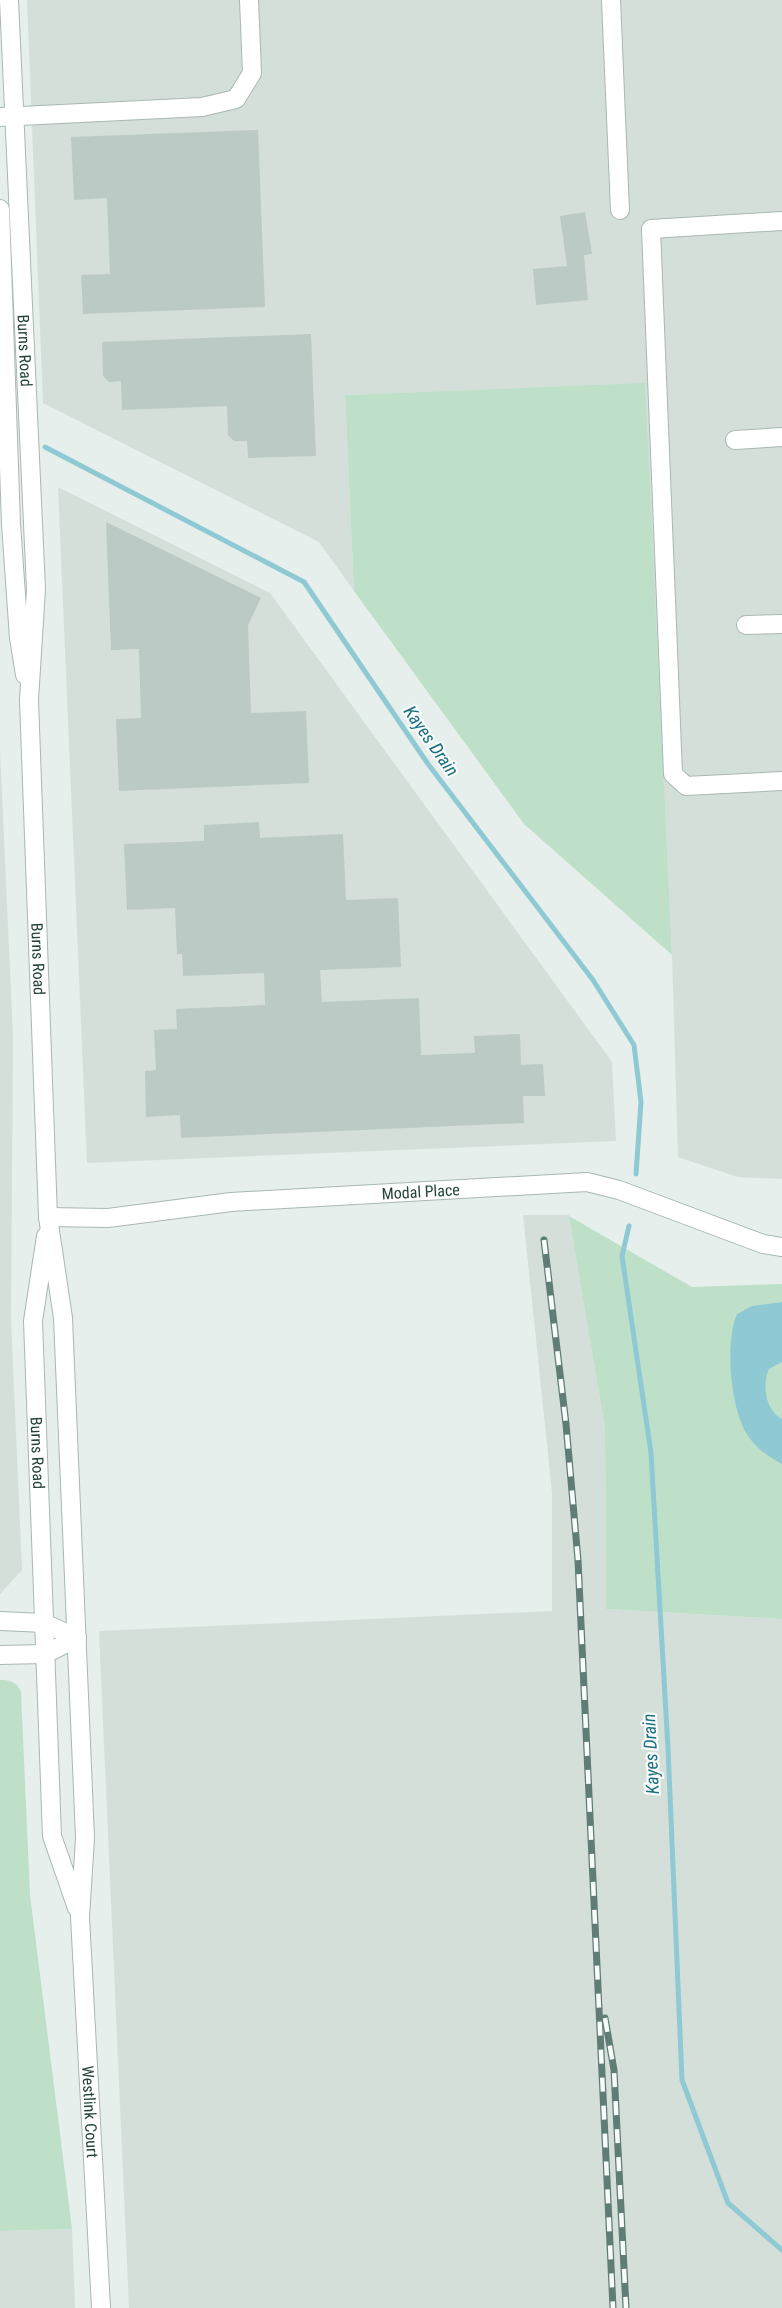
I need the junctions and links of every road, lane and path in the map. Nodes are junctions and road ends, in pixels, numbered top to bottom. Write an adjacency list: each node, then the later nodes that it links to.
1 (9, 0): 4 (street, Burns Road)
2 (249, 0): 4 (street)
3 (611, 0): 6 (street)
4 (8, 117): 10 (street, Burns Road)
5 (0, 209): 11 (street, Burns Road)
6 (620, 210)
7 (782, 221): 15 (street)
8 (782, 437): 9 (street)
9 (735, 440)
10 (33, 523): 11 (street); 14 (street, Burns Road)
11 (6, 524): 14 (street, Burns Road)
12 (782, 624): 13 (street)
13 (746, 626)
14 (30, 700): 16 (street, Burns Road)
15 (782, 782)
16 (48, 1217): 17 (street, Modal Place); 19 (street, Burns Road); 20 (street, Burns Road)
17 (782, 1247)
18 (0, 1621): 19 (street)
19 (44, 1623): 20 (street); 21 (street, Burns Road)
20 (77, 1638): 21 (street); 23 (street, Westlink Court)
21 (45, 1654): 22 (street); 23 (street, Westlink Court)
22 (0, 1655)
23 (80, 1917): 24 (street, Westlink Court)
24 (102, 2308)

